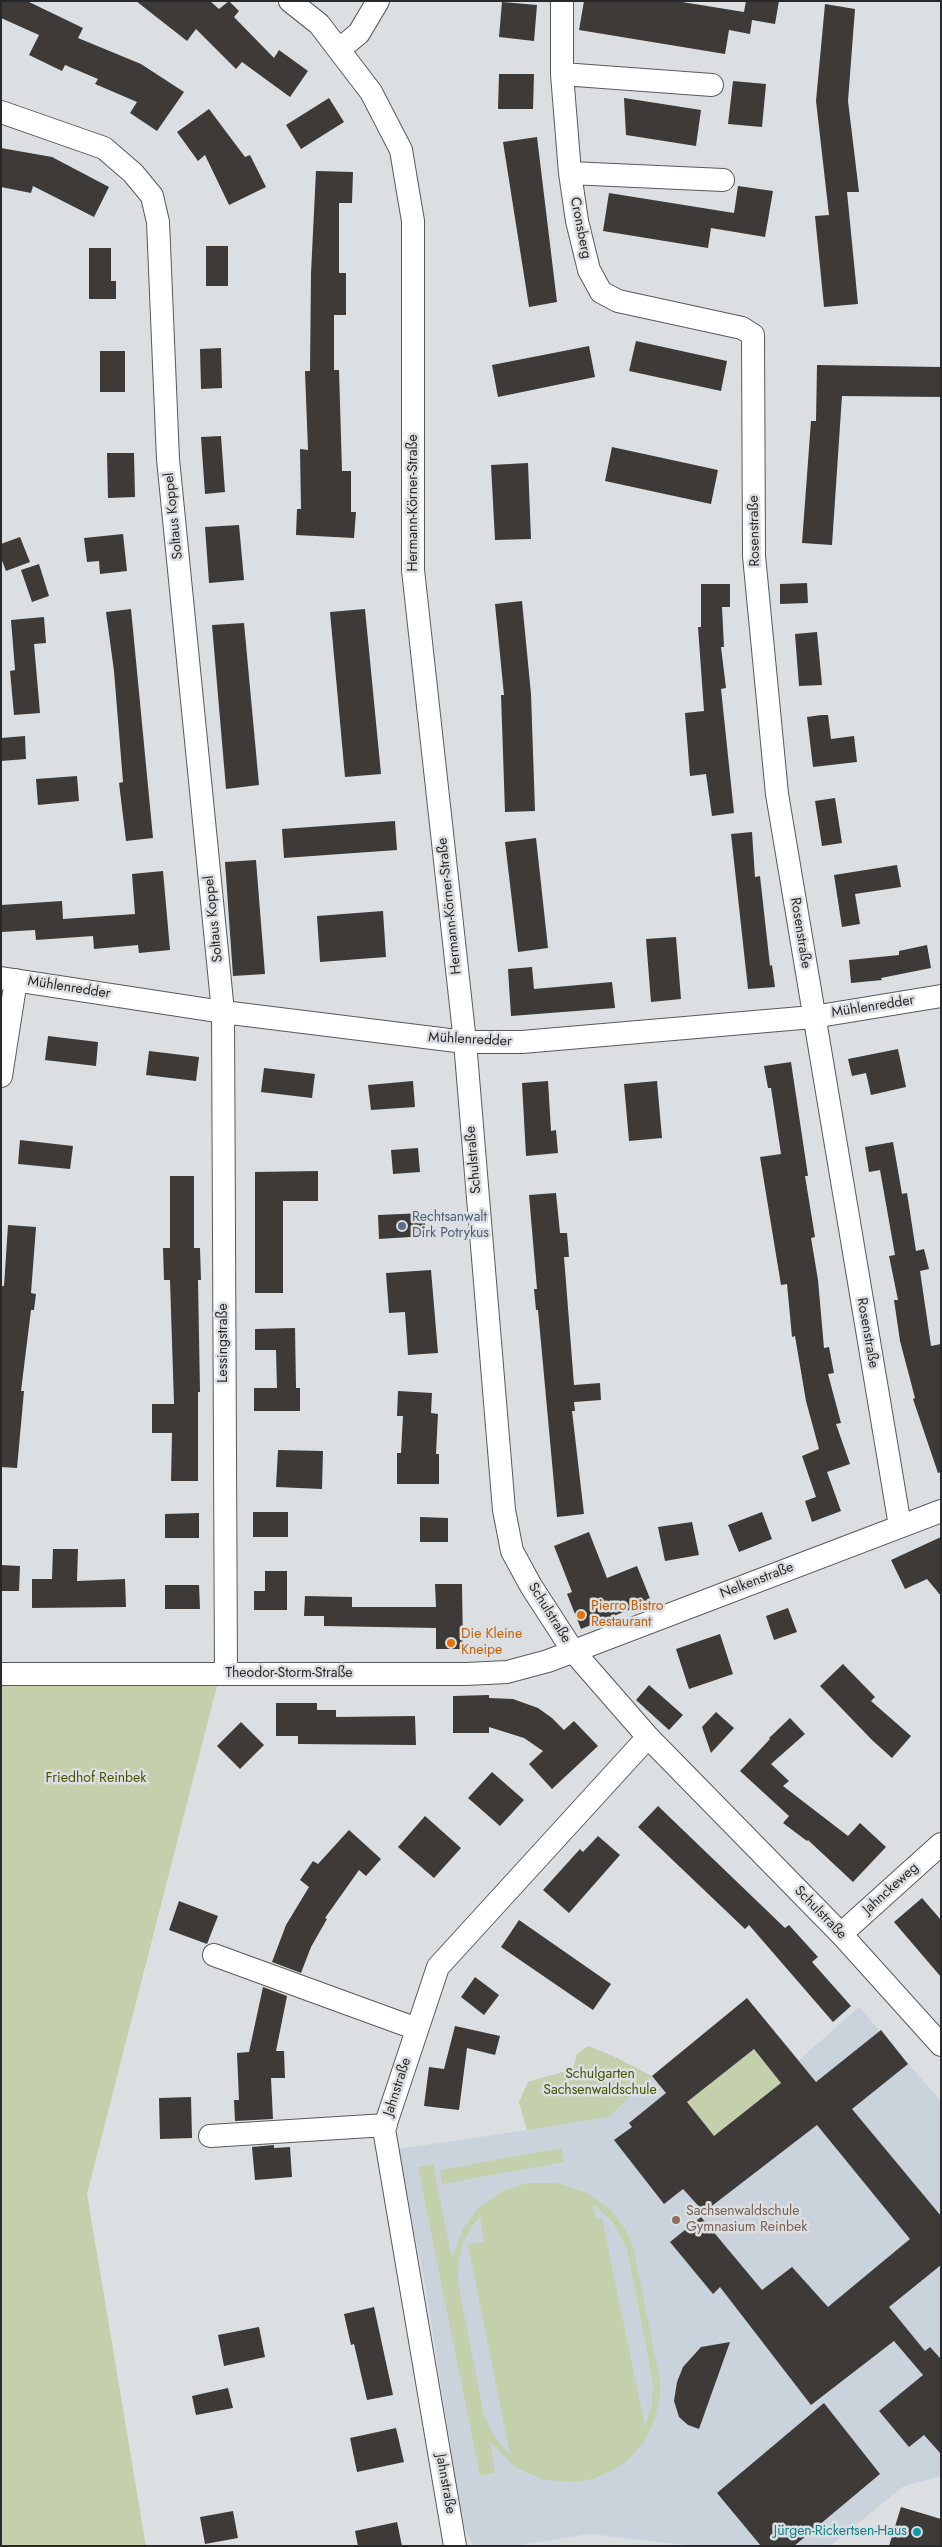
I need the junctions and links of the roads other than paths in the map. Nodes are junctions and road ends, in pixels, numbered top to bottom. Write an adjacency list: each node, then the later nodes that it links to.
1 (290, 1): 4 (street, Hermann-Körner-Straße)
2 (378, 1): 4 (street)
3 (562, 1): 5 (street, Cronsberg)
4 (340, 49): 15 (street, Hermann-Körner-Straße)
5 (562, 74): 6 (street); 8 (street, Cronsberg)
6 (712, 84)
7 (1, 112): 13 (street, Soltaus Koppel)
8 (570, 173): 9 (street); 10 (street, Cronsberg)
9 (723, 180)
10 (753, 335): 14 (street, Rosenstraße)
11 (9, 979): 13 (street, Mühlenredder); 16 (street)
12 (941, 996): 14 (street, Mühlenredder)
13 (223, 1012): 15 (street, Mühlenredder); 21 (street, Lessingstraße)
14 (813, 1017): 15 (street, Mühlenredder); 18 (street, Rosenstraße)
15 (465, 1042): 19 (street, Schulstraße)
16 (1, 1076)
17 (941, 1511): 18 (street, Nelkenstraße)
18 (900, 1526): 19 (street, Nelkenstraße)
19 (573, 1651): 21 (street, Theodor-Storm-Straße); 22 (street, Schulstraße)
20 (1, 1674): 21 (street, Theodor-Storm-Straße)
21 (226, 1674)
22 (648, 1737): 24 (street, Schulstraße); 26 (street, Jahnstraße)
23 (941, 1844): 24 (street, Jahnckeweg)
24 (841, 1934): 27 (street, Schulstraße)
25 (214, 1955): 26 (street)
26 (417, 2029): 28 (street, Jahnstraße)
27 (941, 2045)
28 (386, 2125): 29 (street); 30 (street, Jahnstraße)
29 (210, 2136)
30 (455, 2546)

